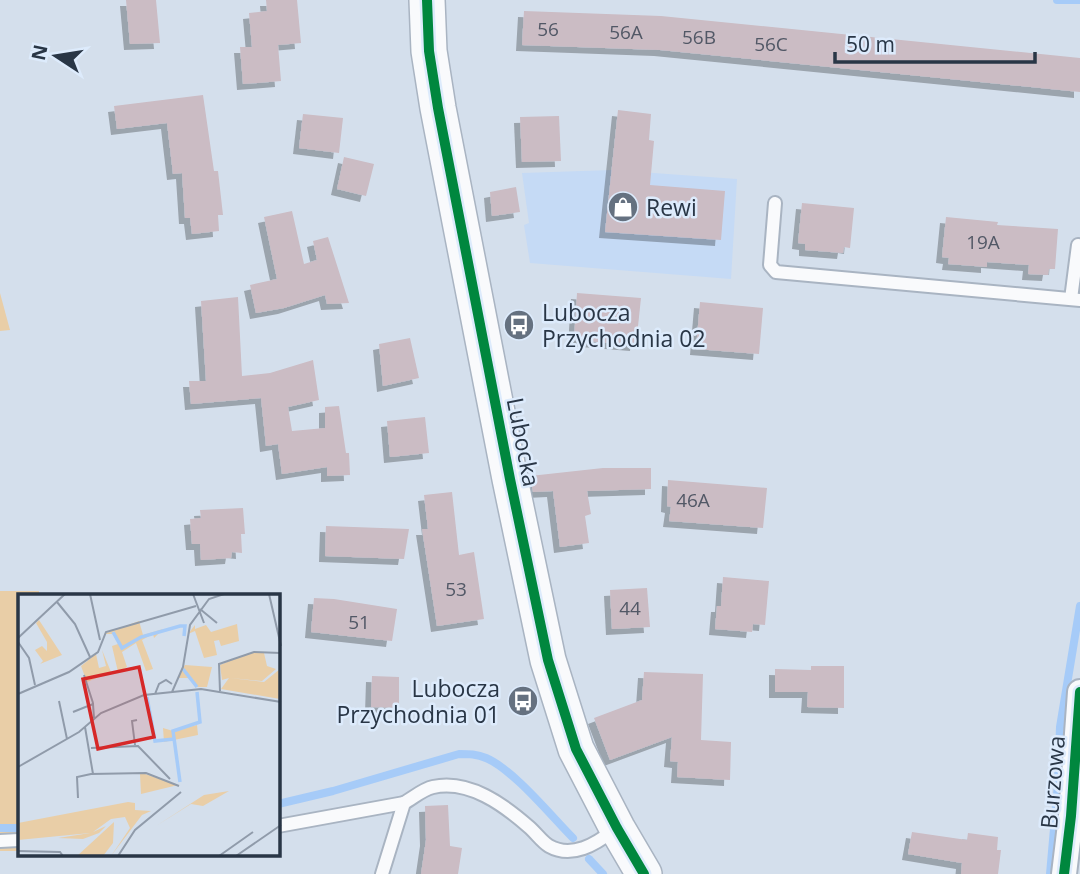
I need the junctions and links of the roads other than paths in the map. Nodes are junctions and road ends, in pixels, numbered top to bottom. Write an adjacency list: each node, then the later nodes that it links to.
1 (427, 0): 8 (street, Lubocka)
2 (775, 203): 4 (lane)
3 (1078, 245): 4 (lane)
4 (1076, 299)
5 (1080, 692): 13 (street, Burzowa)
6 (404, 803): 7 (lane); 8 (lane); 11 (lane)
7 (280, 826)
8 (617, 828): 12 (street, Lubocka)
9 (0, 841): 10 (lane)
10 (18, 841)
11 (382, 874)
12 (644, 874)
13 (1064, 874)

